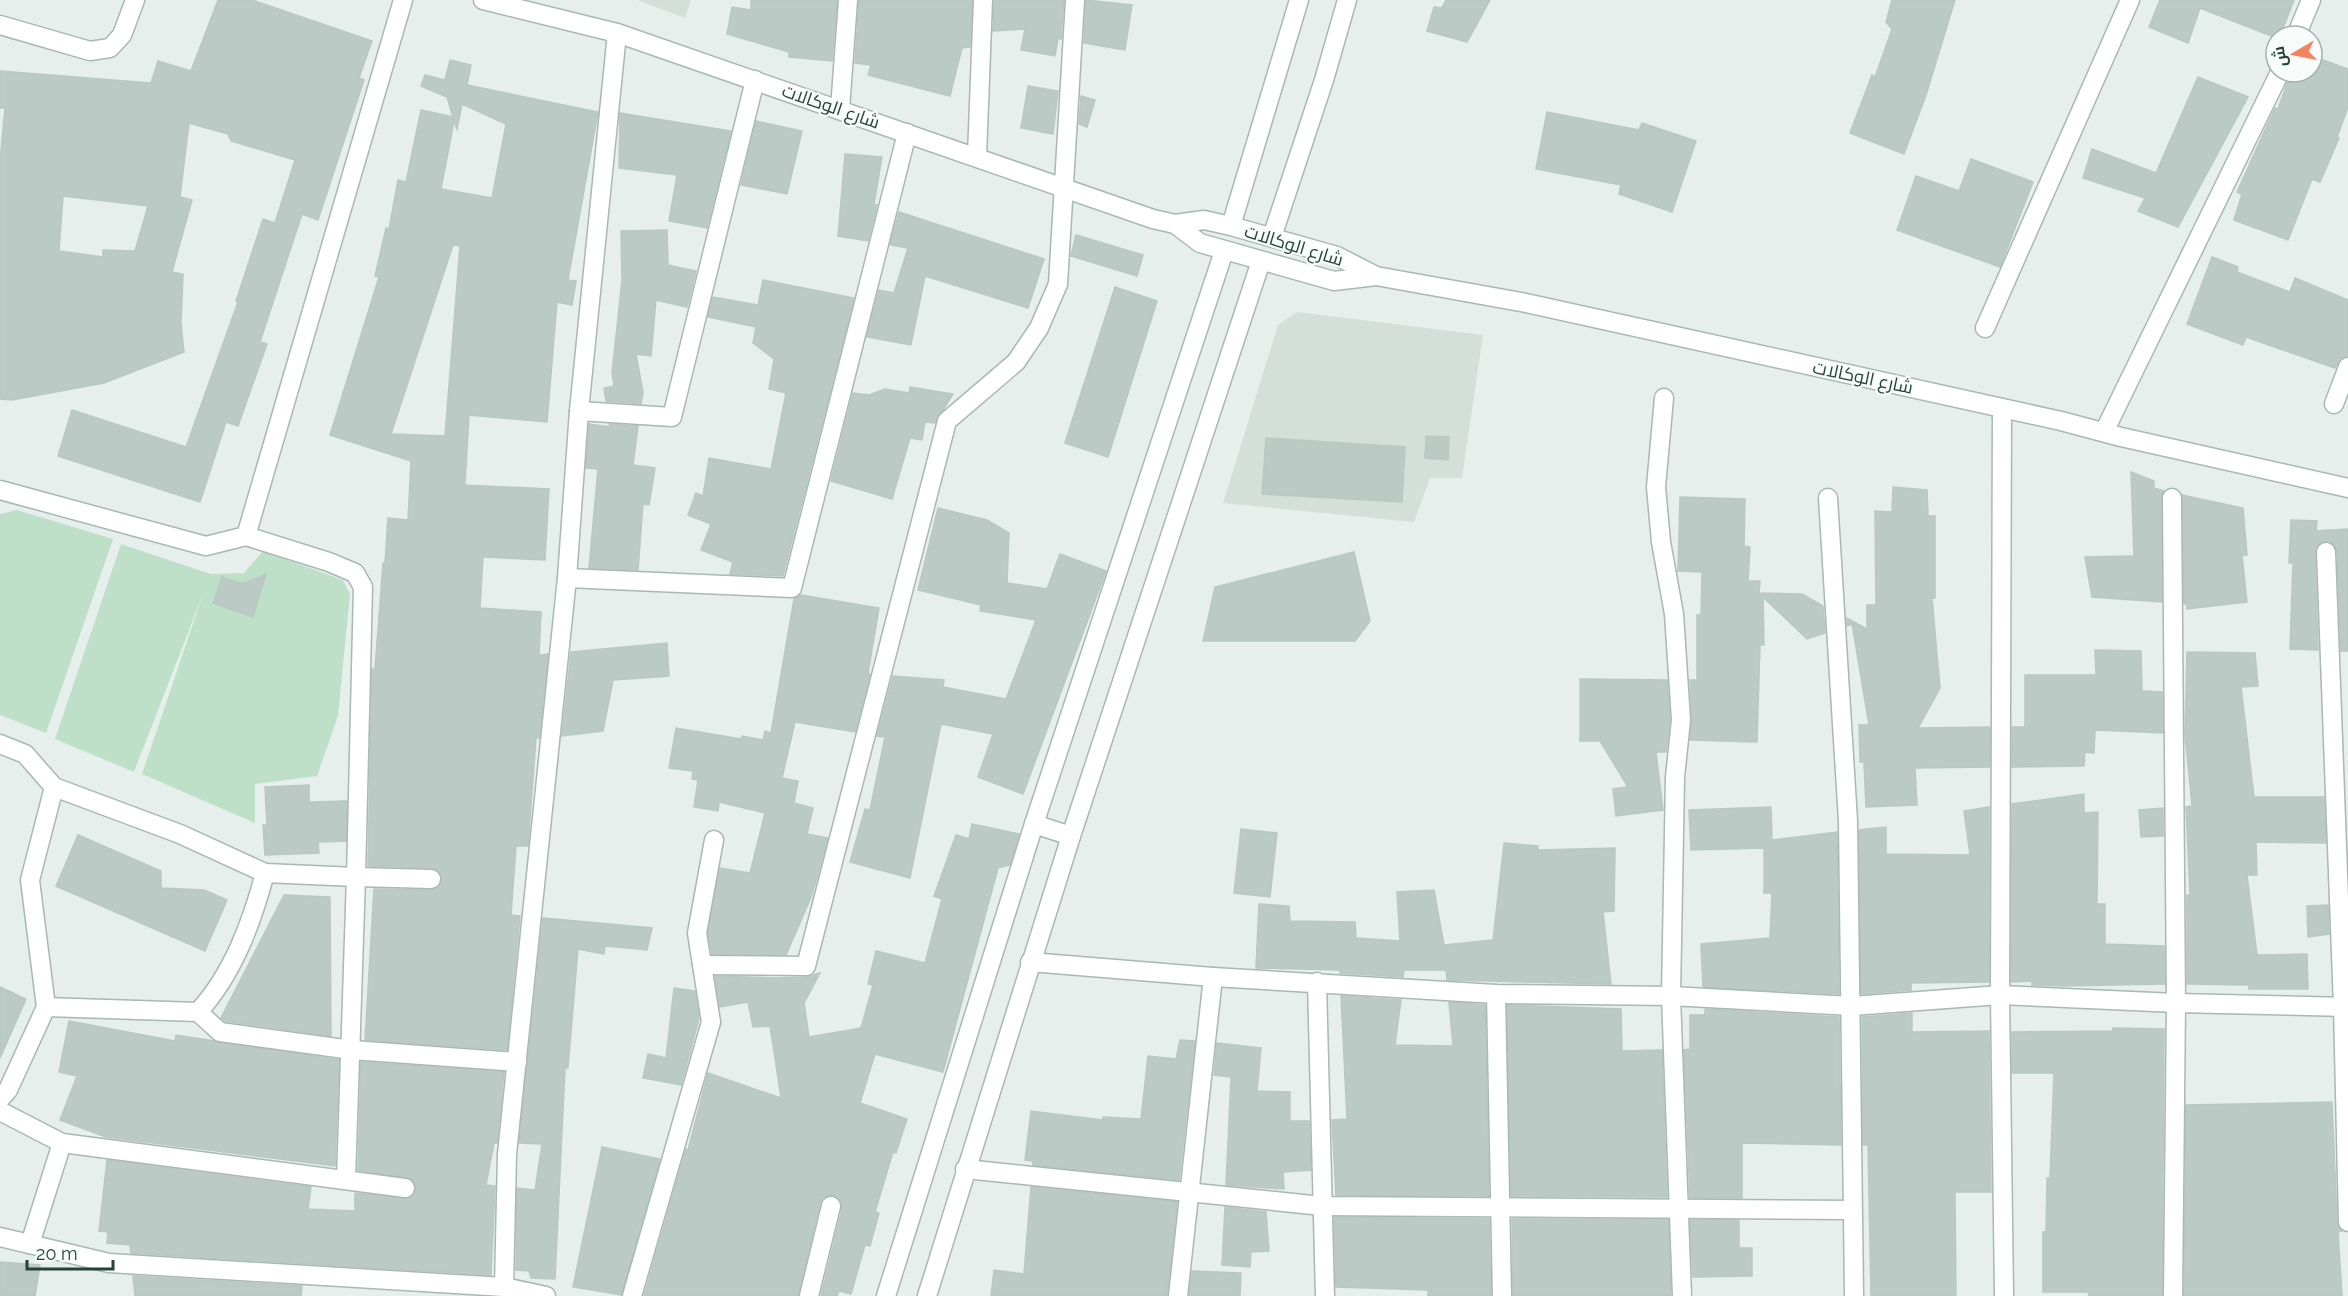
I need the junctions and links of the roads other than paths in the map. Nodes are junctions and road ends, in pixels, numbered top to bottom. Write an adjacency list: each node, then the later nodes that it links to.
1 (135, 0): 12 (street)
2 (403, 0): 37 (street)
3 (483, 0): 13 (street, شارع الوكالات)
4 (848, 0): 16 (street)
5 (983, 0): 18 (street)
6 (1075, 0): 19 (street)
7 (1299, 0): 21 (street)
8 (1347, 0): 22 (street)
9 (2130, 0): 26 (street)
10 (2311, 0): 11 (street)
11 (2301, 24)
12 (0, 25)
13 (617, 33): 14 (street, شارع الوكالات); 31 (street)
14 (755, 80): 16 (street, شارع الوكالات); 31 (street)
15 (2274, 84): 32 (street)
16 (840, 109): 17 (street, شارع الوكالات)
17 (907, 133): 18 (street, شارع الوكالات); 39 (street)
18 (977, 156): 19 (street, شارع الوكالات)
19 (1063, 189): 20 (street, شارع الوكالات); 49 (street)
20 (1175, 224): 21 (street, شارع الوكالات); 23 (street, شارع الوكالات)
21 (1231, 226): 22 (street, شارع الوكالات)
22 (1272, 237): 25 (street, شارع الوكالات)
23 (1224, 251): 24 (street, شارع الوكالات); 42 (street)
24 (1261, 261): 25 (street, شارع الوكالات); 43 (street)
25 (1376, 276): 30 (street, شارع الوكالات)
26 (1985, 328)
27 (2348, 367): 29 (street)
28 (1664, 398): 54 (street)
29 (2334, 404)
30 (2002, 408): 32 (street, شارع الوكالات); 53 (street)
31 (579, 411): 39 (street)
32 (2104, 432): 33 (street, شارع الوكالات)
33 (2348, 488)
34 (0, 490): 37 (street)
35 (1828, 498): 56 (street)
36 (2172, 498): 55 (street)
37 (246, 536): 46 (street)
38 (2326, 552): 58 (street)
39 (567, 578): 61 (street)
40 (0, 744): 41 (street)
41 (54, 787): 45 (street); 57 (street)
42 (1034, 824): 43 (street); 81 (street)
43 (1071, 836): 48 (street)
44 (714, 840): 49 (street)
45 (265, 873): 46 (street); 59 (street)
46 (356, 877): 47 (street); 60 (street)
47 (431, 879)
48 (1030, 962): 50 (street); 65 (street)
49 (702, 965): 79 (street)
50 (1213, 977): 51 (street); 68 (street)
51 (1317, 982): 52 (street); 70 (street)
52 (1496, 994): 54 (street); 71 (street)
53 (2000, 995): 55 (street); 56 (street); 88 (street)
54 (1671, 996): 56 (street); 73 (street)
55 (2176, 1004): 58 (street); 89 (street)
56 (1852, 1006): 72 (street)
57 (46, 1007): 59 (street); 62 (street)
58 (2346, 1007): 74 (street)
59 (198, 1012): 60 (street)
60 (352, 1050): 61 (street); 66 (street)
61 (517, 1062): 77 (street)
62 (3, 1092)
63 (0, 1110): 64 (street)
64 (62, 1143): 66 (street); 76 (street)
65 (965, 1169): 68 (street); 82 (street)
66 (346, 1179): 67 (street)
67 (405, 1188)
68 (1190, 1193): 70 (street); 83 (street)
69 (831, 1206): 80 (street)
70 (1322, 1206): 71 (street); 84 (street)
71 (1499, 1206): 73 (street); 85 (street)
72 (1852, 1210): 73 (street); 87 (street)
73 (1680, 1211): 86 (street)
74 (2348, 1222)
75 (0, 1237): 76 (street)
76 (30, 1244): 77 (street)
77 (504, 1287): 78 (street)
78 (546, 1296)
79 (632, 1296)
80 (810, 1296)
81 (886, 1296)
82 (927, 1296)
83 (1178, 1296)
84 (1324, 1296)
85 (1502, 1296)
86 (1682, 1296)
87 (1854, 1296)
88 (2004, 1296)
89 (2173, 1296)

